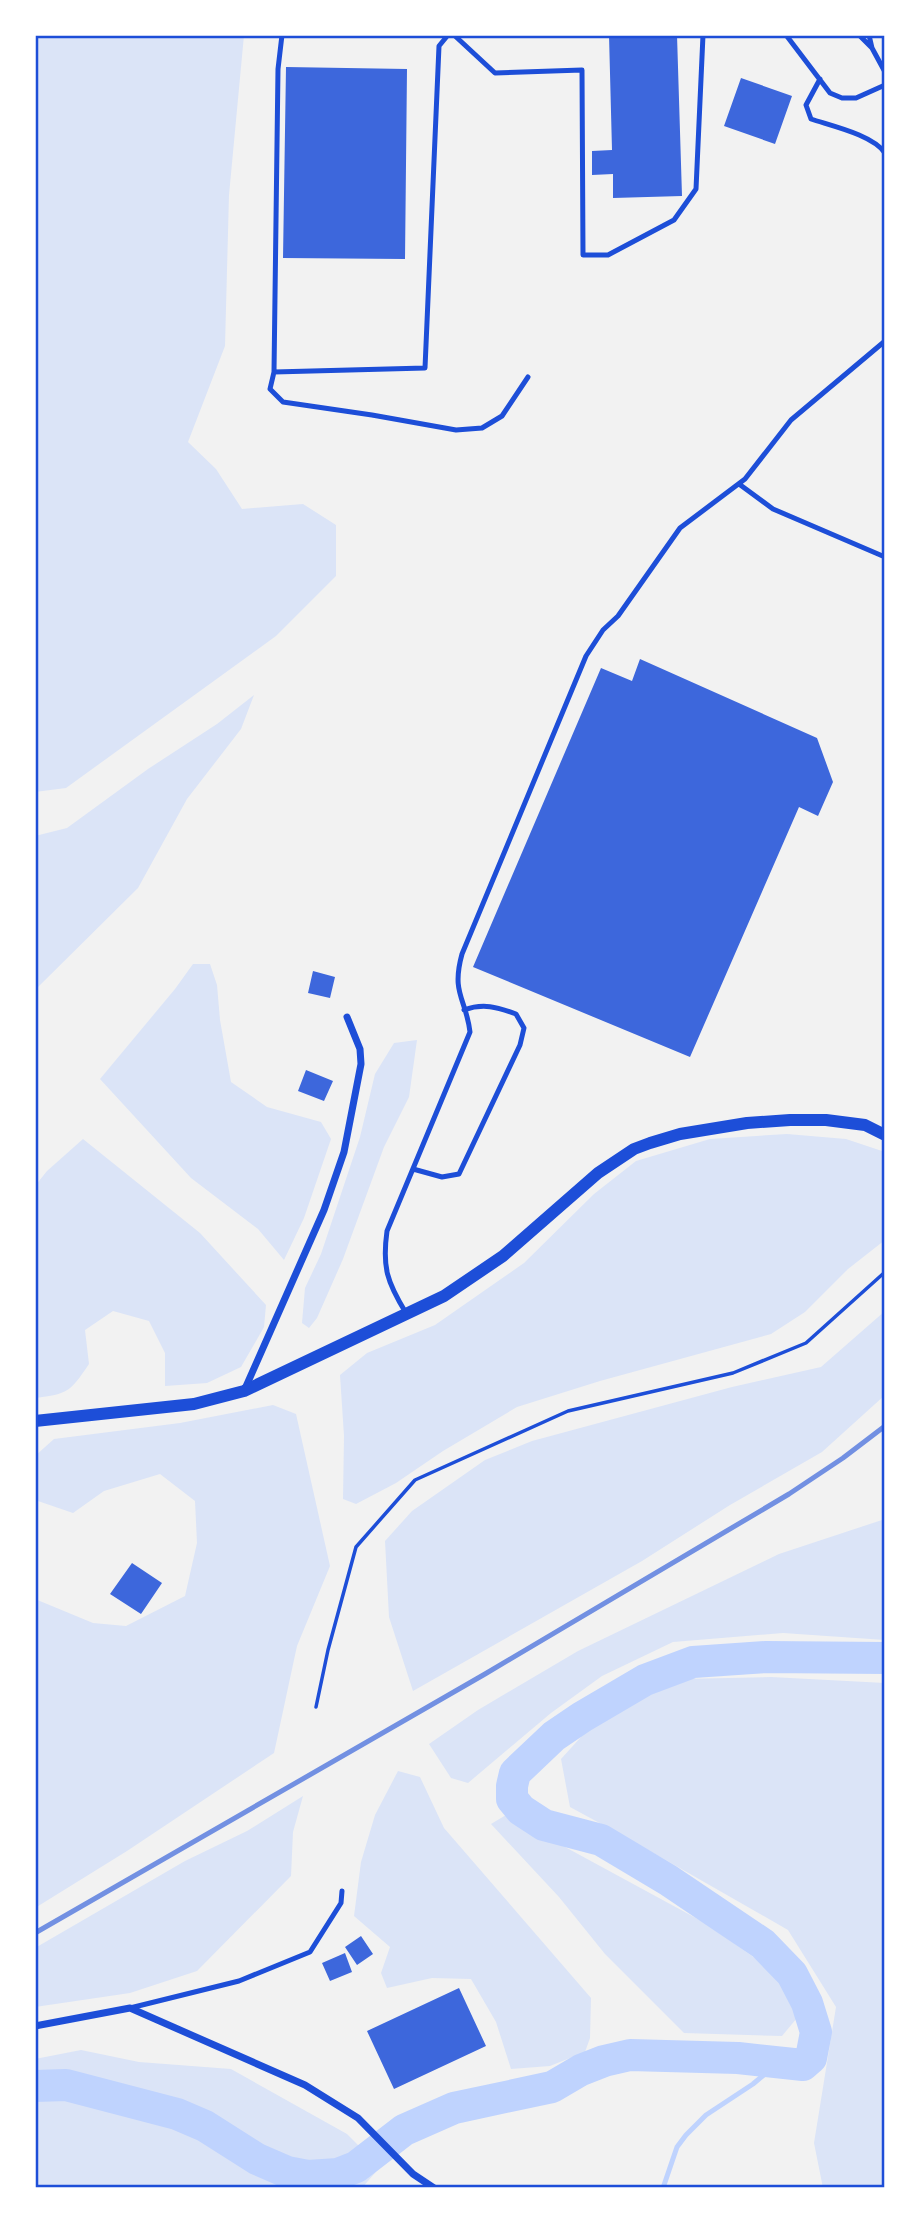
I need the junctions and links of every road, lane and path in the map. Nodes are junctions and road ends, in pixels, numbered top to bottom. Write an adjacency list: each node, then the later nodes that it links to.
1 (282, 35): 14 (lane)
2 (448, 35): 14 (lane)
3 (454, 35): 4 (lane)
4 (703, 35)
5 (786, 35): 10 (lane)
6 (859, 35): 8 (lane)
7 (869, 35): 8 (lane)
8 (872, 48): 9 (lane)
9 (885, 72)
10 (820, 79): 11 (lane); 12 (lane)
11 (885, 85)
12 (885, 153)
13 (885, 341): 16 (lane)
14 (274, 372): 15 (lane)
15 (528, 377)
16 (738, 484): 17 (lane); 18 (lane)
17 (885, 557)
18 (464, 1010): 21 (lane); 21 (lane)
19 (347, 1017): 24 (street)
20 (885, 1135): 23 (street)
21 (413, 1169): 23 (lane)
22 (885, 1272): 26 (path)
23 (407, 1315): 24 (street)
24 (244, 1391): 25 (street)
25 (35, 1420)
26 (316, 1707)
27 (342, 1891): 28 (lane)
28 (131, 2008): 29 (street); 30 (street)
29 (35, 2026)
30 (434, 2188)

